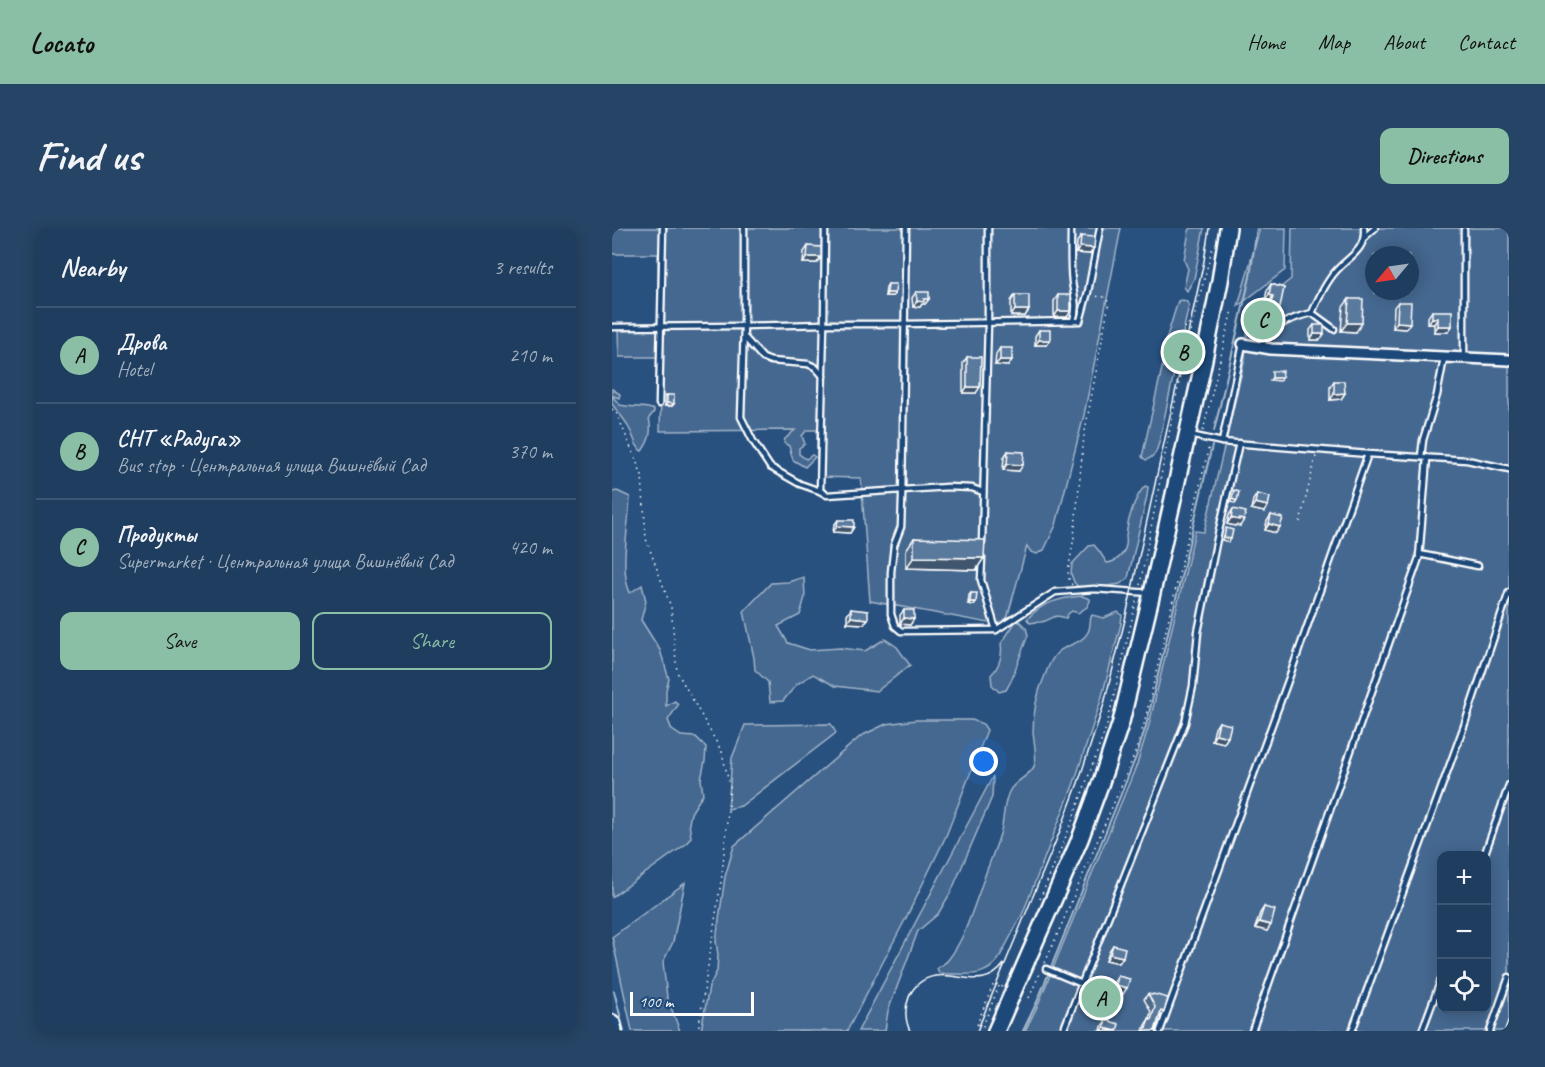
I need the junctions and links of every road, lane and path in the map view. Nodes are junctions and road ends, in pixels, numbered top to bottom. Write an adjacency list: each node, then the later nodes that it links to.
1 (663, 228): 22 (lane)
2 (744, 228): 23 (lane)
3 (825, 228): 19 (lane)
4 (906, 228): 20 (lane)
5 (988, 228): 18 (lane)
6 (1071, 228): 17 (lane)
7 (1100, 228): 14 (lane)
8 (1228, 228): 36 (main road)
9 (1364, 228): 12 (lane)
10 (1375, 228): 12 (lane)
11 (1464, 230): 30 (lane)
12 (1365, 237): 16 (lane)
13 (1213, 248): 21 (path)
14 (1088, 295): 17 (lane); 49 (path)
15 (1232, 310): 36 (path)
16 (1312, 313): 25 (lane); 28 (lane)
17 (1072, 321): 18 (lane)
18 (988, 323): 20 (lane); 45 (lane)
19 (824, 324): 20 (lane); 23 (lane); 32 (lane)
20 (905, 324): 43 (lane)
21 (1192, 325): 33 (path); 33 (path)
22 (661, 326): 23 (lane); 24 (lane); 34 (lane)
23 (744, 326): 26 (lane)
24 (612, 327)
25 (1334, 329)
26 (743, 337): 32 (lane); 44 (lane)
27 (1244, 344): 28 (street); 37 (lane)
28 (1259, 347): 29 (street)
29 (1445, 357): 30 (street); 41 (lane)
30 (1464, 357): 31 (street)
31 (1509, 360)
32 (823, 375): 44 (lane)
33 (1180, 377): 50 (path)
34 (658, 404)
35 (612, 409): 65 (path)
36 (1194, 436): 37 (lane); 50 (main road)
37 (1222, 442): 38 (lane)
38 (1239, 443): 39 (lane); 58 (lane)
39 (1317, 450): 40 (lane); 46 (path)
40 (1368, 454): 41 (lane); 67 (lane)
41 (1424, 457): 42 (lane); 47 (lane)
42 (1509, 469)
43 (902, 490): 44 (lane); 45 (lane); 52 (lane)
44 (820, 491)
45 (983, 492): 52 (lane)
46 (1300, 522)
47 (1419, 554): 48 (lane); 68 (lane)
48 (1478, 566)
49 (1076, 591): 50 (lane); 52 (lane)
50 (1145, 592): 55 (path); 63 (main road)
51 (1509, 592): 69 (lane)
52 (996, 630)
53 (1509, 785): 54 (lane)
54 (1485, 851)
55 (1040, 900)
56 (1046, 969): 58 (lane)
57 (1509, 977): 71 (lane)
58 (1082, 984): 66 (lane)
59 (999, 986): 60 (path); 63 (path); 63 (path)
60 (1004, 988)
61 (1437, 990): 70 (lane)
62 (612, 1023): 64 (main road)
63 (989, 1029)
64 (614, 1031)
65 (698, 1031)
66 (1064, 1031)
67 (1160, 1031)
68 (1252, 1031)
69 (1352, 1031)
70 (1422, 1031)
71 (1490, 1031)

